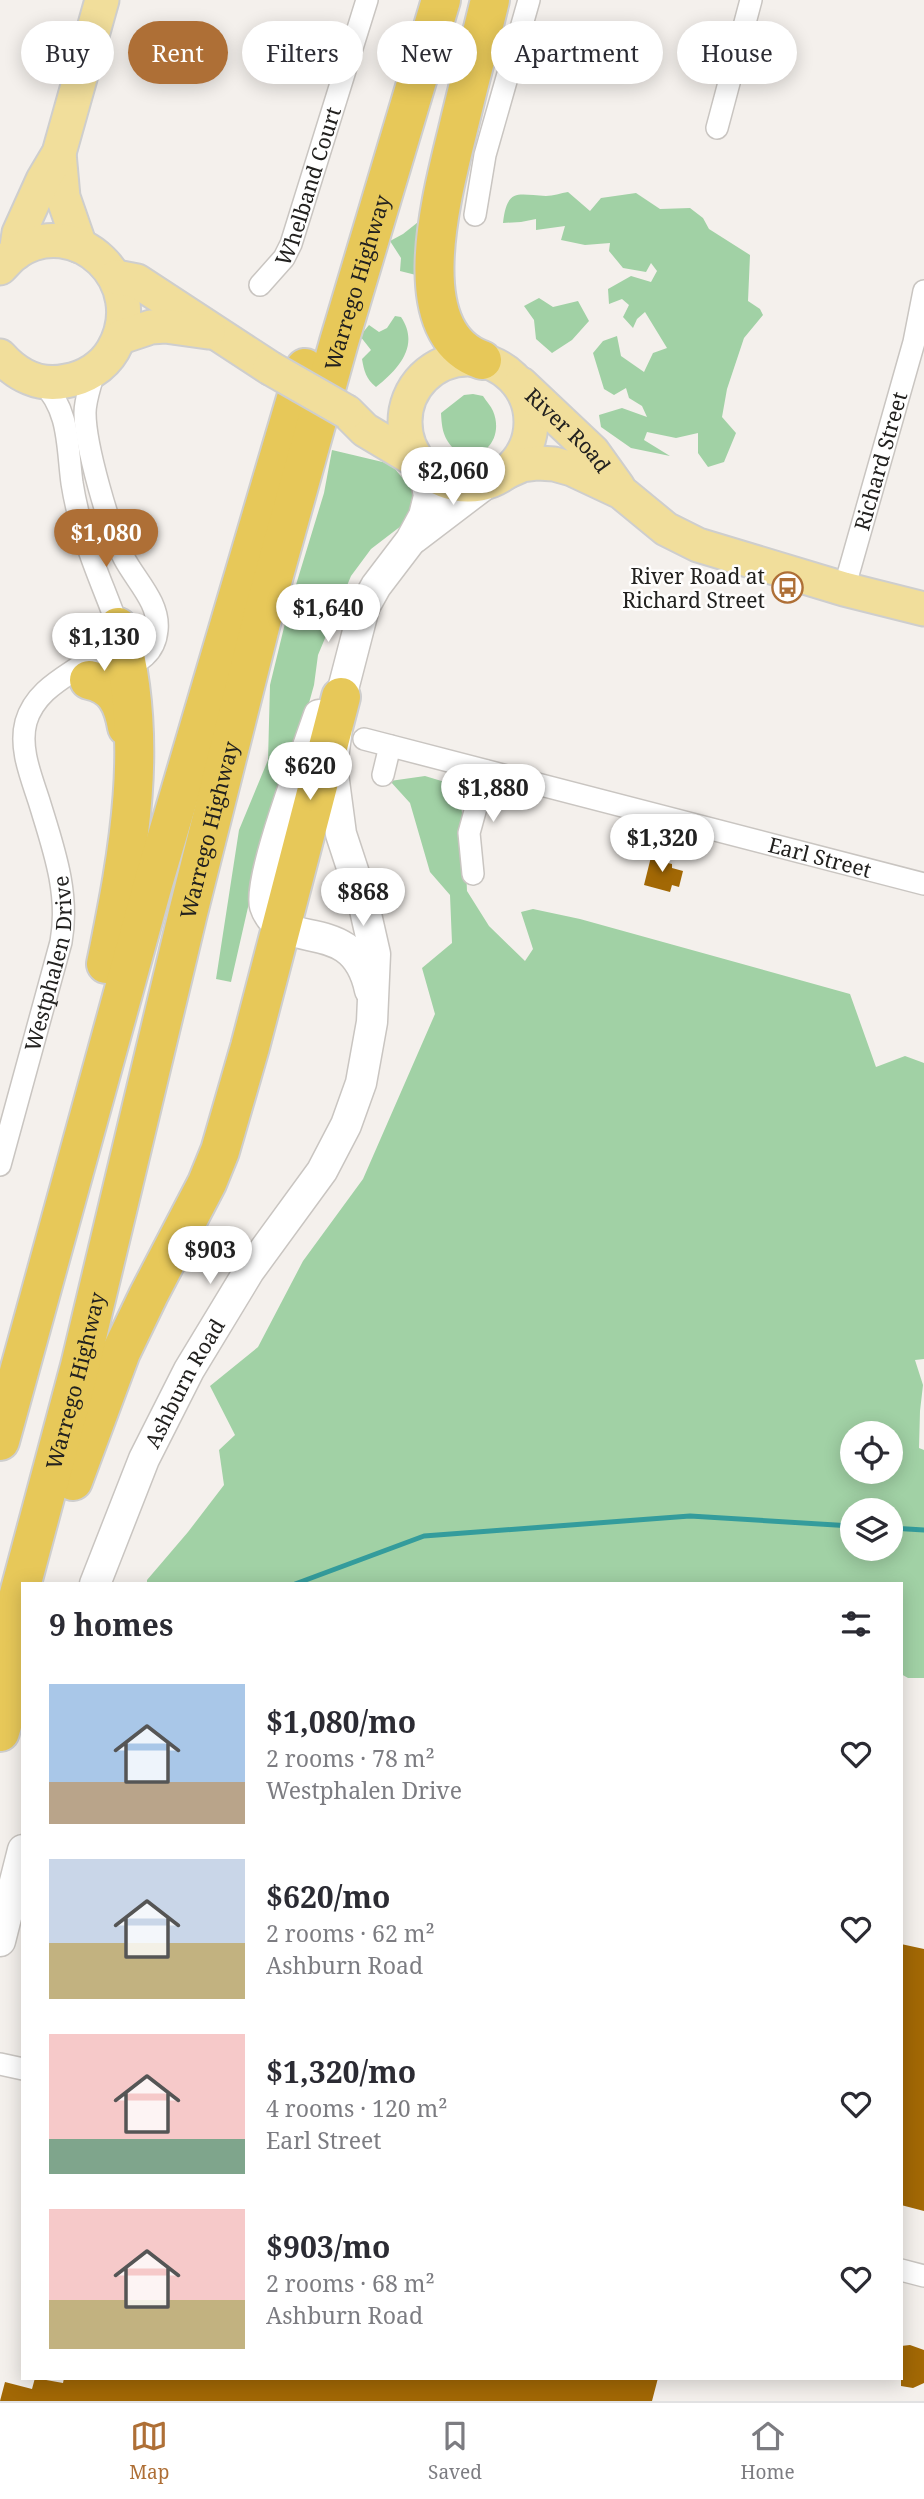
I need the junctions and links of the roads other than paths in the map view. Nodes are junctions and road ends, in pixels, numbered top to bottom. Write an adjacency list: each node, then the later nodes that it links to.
1 (102, 0): 9 (main road)
2 (367, 0): 14 (street, Whelband Court)
3 (414, 0): 45 (highway, Warrego Highway)
4 (440, 0): 48 (highway, Warrego Highway)
5 (490, 0): 19 (highway)
6 (529, 0): 10 (street)
7 (751, 0): 8 (street)
8 (717, 128)
9 (59, 153): 11 (main road); 12 (main road)
10 (475, 215)
11 (80, 246): 12 (main road); 13 (main road)
12 (8, 260)
13 (116, 277): 16 (main road); 17 (main road)
14 (260, 285)
15 (924, 291): 28 (street, Richard Street)
16 (214, 333): 17 (main road); 23 (main road, bridge)
17 (121, 337): 20 (main road)
18 (0, 356): 21 (main road)
19 (496, 367): 22 (main road); 25 (main road); 26 (main road, River Road)
20 (94, 371): 21 (main road); 32 (street)
21 (42, 382): 31 (street)
22 (410, 399): 23 (main road); 24 (main road)
23 (347, 412): 24 (main road)
24 (422, 465): 25 (main road); 27 (street, Ashburn Road)
25 (497, 477): 26 (main road, River Road); 27 (street, Ashburn Road)
26 (621, 492): 28 (main road, River Road)
27 (411, 540): 29 (street, Ashburn Road)
28 (844, 589): 30 (main road, River Road)
29 (365, 604): 35 (street, Ashburn Road); 43 (street, Ashburn Road)
30 (924, 609)
31 (118, 627): 32 (highway); 34 (street, Westphalen Drive)
32 (128, 667): 33 (street); 40 (highway)
33 (89, 680): 34 (street); 40 (highway)
34 (49, 687): 46 (street, Westphalen Drive)
35 (341, 696): 43 (highway); 44 (street, Ashburn Road)
36 (364, 739): 37 (street, Earl Street)
37 (390, 746): 38 (street, Earl Street); 39 (street)
38 (486, 771): 41 (street); 42 (street, Earl Street)
39 (383, 775)
40 (134, 785): 45 (highway)
41 (473, 874)
42 (924, 884)
43 (281, 928): 44 (street, Ashburn Road); 49 (highway)
44 (373, 1004): 50 (street, Ashburn Road)
45 (85, 1123): 47 (highway, Warrego Highway)
46 (0, 1165)
47 (0, 1441)
48 (22, 1582)
49 (44, 1582)
50 (96, 1582)
51 (21, 1587): 53 (highway, Warrego Highway)
52 (21, 1660): 54 (highway)
53 (0, 1665)
54 (0, 1732)
55 (21, 1858): 56 (street)
56 (0, 1941)
57 (0, 2064): 58 (street)
58 (21, 2069)
59 (903, 2271): 60 (street)
60 (924, 2276)

